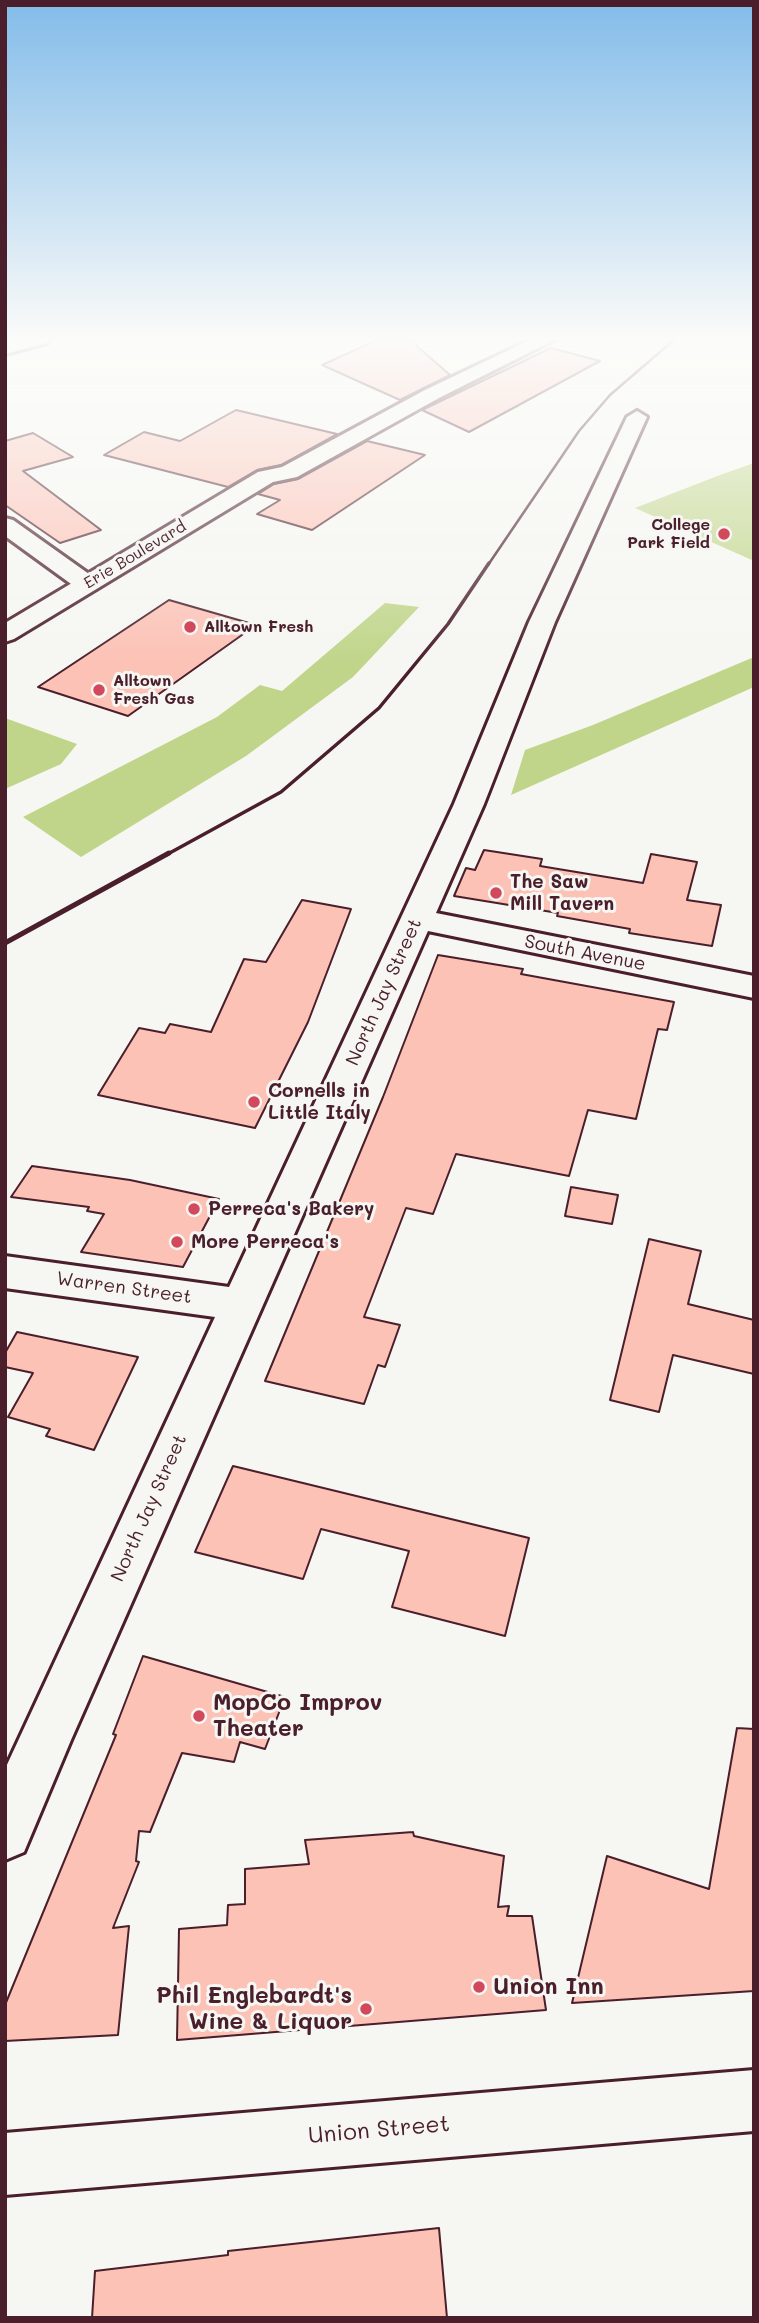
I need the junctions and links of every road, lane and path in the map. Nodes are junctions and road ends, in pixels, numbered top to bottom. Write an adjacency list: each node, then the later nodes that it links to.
1 (300, 447): 4 (main road, Erie Boulevard)
2 (334, 447): 4 (main road, Erie Boulevard)
3 (623, 447): 8 (main road, North Jay Street)
4 (266, 477): 6 (main road, Erie Boulevard)
5 (5, 525): 6 (main road)
6 (87, 584): 7 (main road, Erie Boulevard)
7 (5, 634)
8 (417, 919): 9 (main road, South Avenue); 11 (main road, North Jay Street)
9 (754, 987)
10 (5, 1272): 11 (main road, Warren Street)
11 (242, 1305): 12 (main road, North Jay Street)
12 (5, 1833)
13 (754, 2099): 14 (main road, Union Street)
14 (5, 2164)

